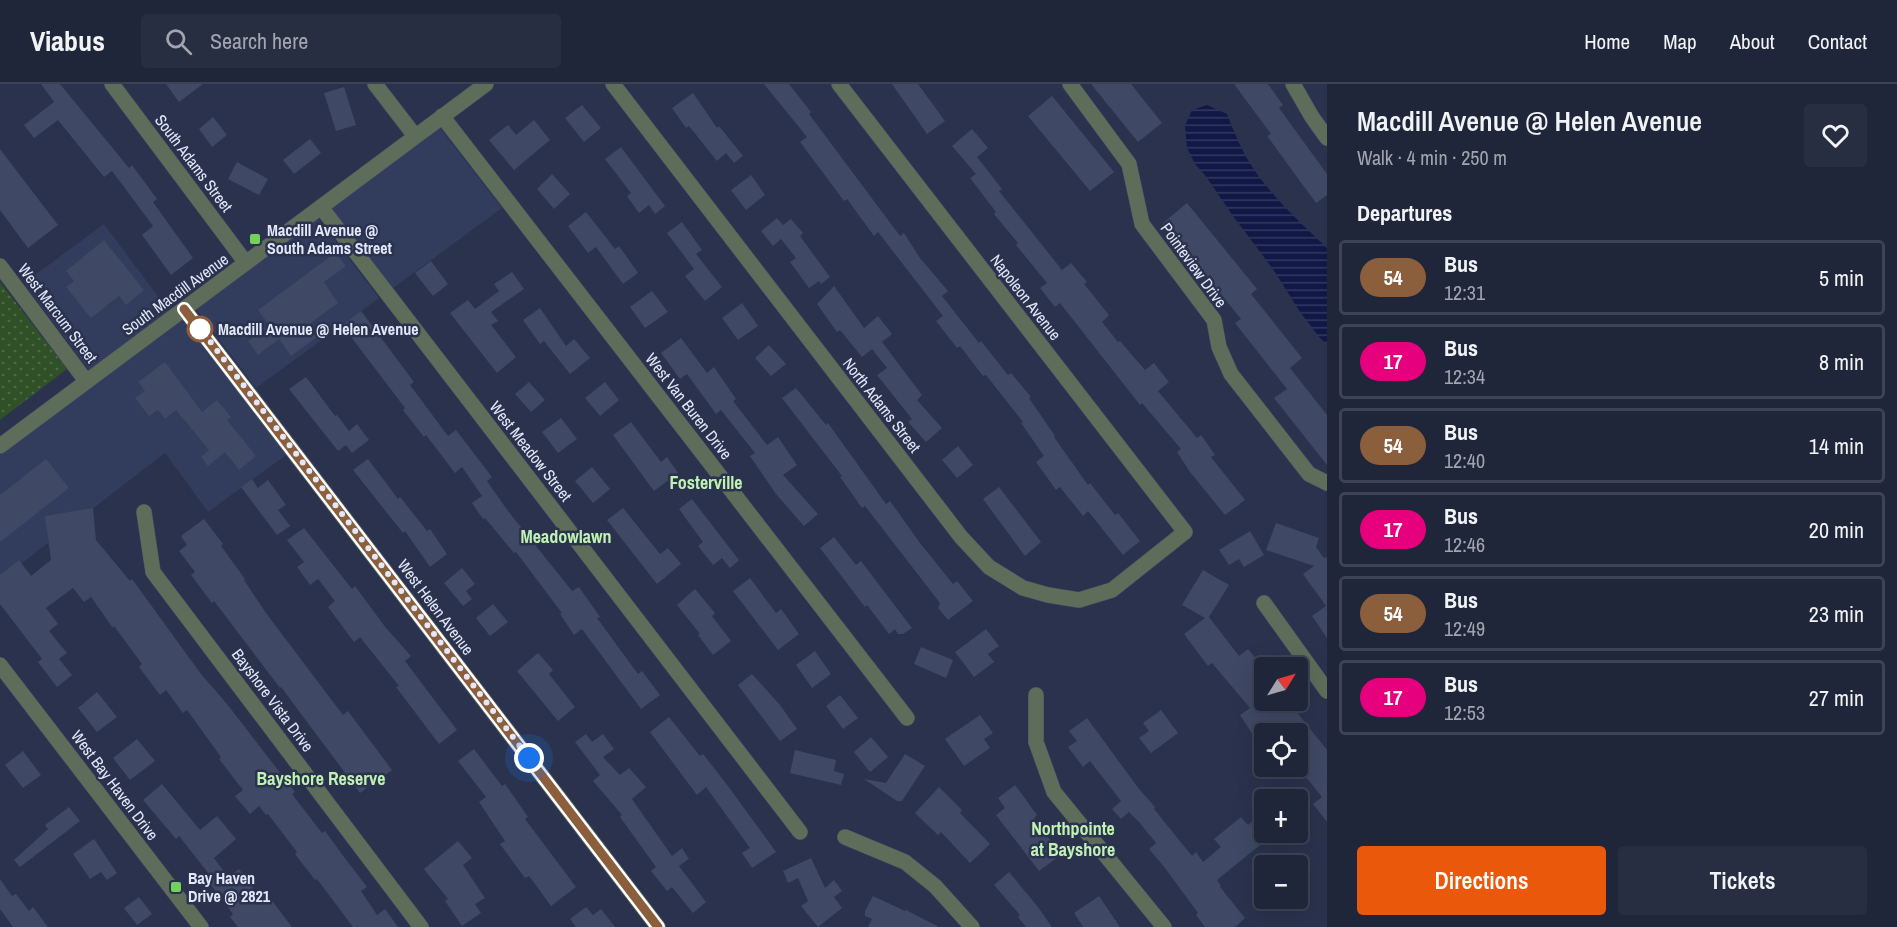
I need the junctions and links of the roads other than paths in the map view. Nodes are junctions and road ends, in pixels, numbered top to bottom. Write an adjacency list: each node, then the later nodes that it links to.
1 (112, 84): 12 (street, South Adams Street)
2 (375, 84): 9 (street)
3 (486, 84): 8 (street, South Macdill Avenue)
4 (613, 84): 19 (street, North Adams Street)
5 (839, 84): 19 (street, Napoleon Avenue)
6 (1070, 84): 17 (street, Pointeview Drive)
7 (1293, 84): 10 (street)
8 (442, 117): 9 (street, South Macdill Avenue); 24 (street, West Van Buren Drive)
9 (416, 136): 11 (street, South Macdill Avenue)
10 (1327, 138)
11 (321, 207): 12 (street, South Macdill Avenue); 25 (street, West Meadow Street)
12 (246, 263): 14 (street, South Macdill Avenue)
13 (0, 266): 15 (street, West Marcum Street)
14 (184, 309): 15 (street, South Macdill Avenue); 29 (street, West Helen Avenue)
15 (86, 381): 16 (street, South Macdill Avenue)
16 (0, 446)
17 (1327, 483)
18 (144, 512): 28 (street, Bayshore Vista Drive)
19 (1185, 532)
20 (1264, 603): 22 (street)
21 (0, 665): 27 (street, West Bay Haven Drive)
22 (1327, 691)
23 (1036, 695): 31 (street)
24 (907, 718)
25 (800, 832)
26 (845, 837): 30 (street)
27 (201, 927)
28 (421, 927)
29 (658, 927)
30 (972, 927)
31 (1164, 927)

